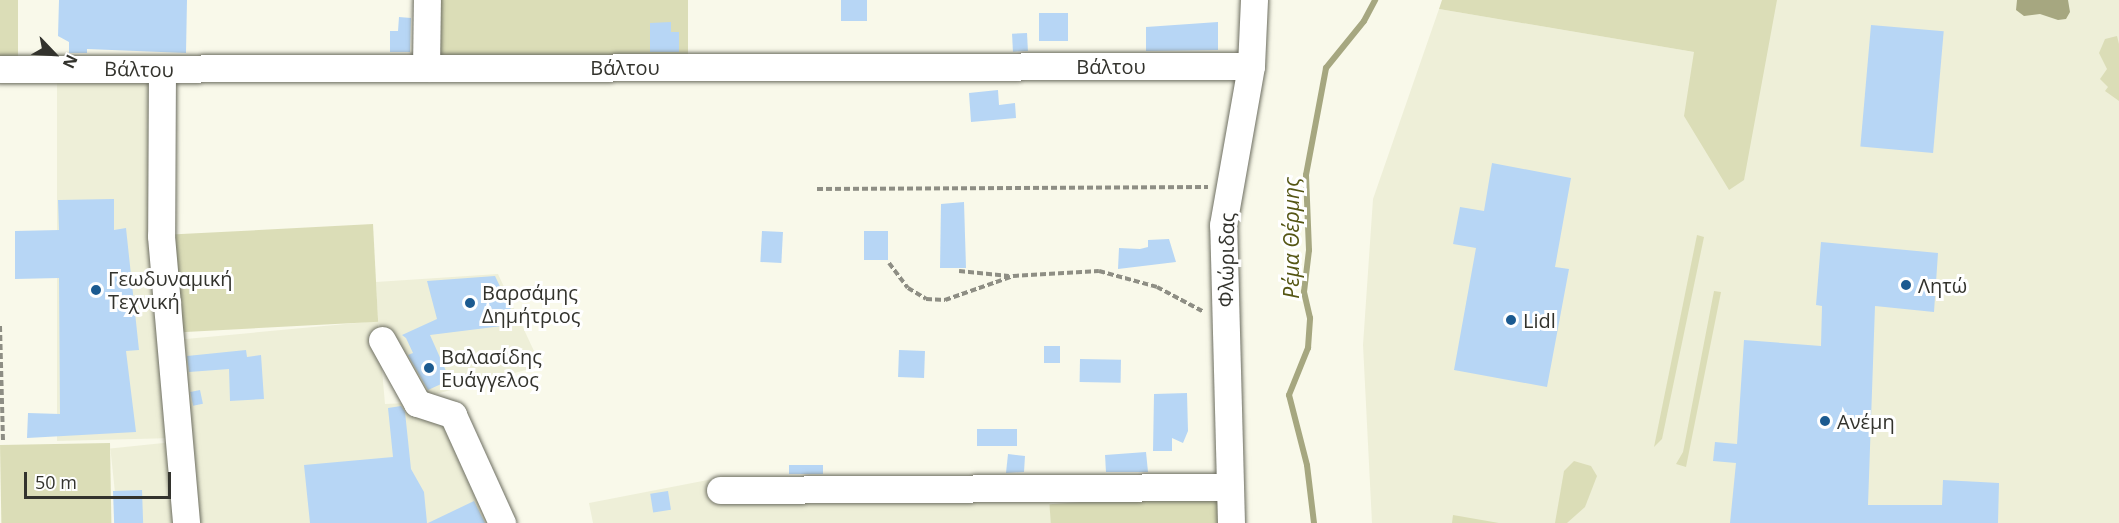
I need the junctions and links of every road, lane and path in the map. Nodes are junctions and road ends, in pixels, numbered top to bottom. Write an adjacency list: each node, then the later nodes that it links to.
1 (427, 0): 4 (street)
2 (1254, 0): 3 (street, Φλώριδας)
3 (1251, 66): 4 (street, Βάλτου); 7 (street, Φλώριδας)
4 (426, 68): 6 (street, Βάλτου)
5 (0, 69): 6 (street, Βάλτου)
6 (162, 70): 18 (street)
7 (1229, 187): 8 (path); 12 (street, Φλώριδας)
8 (817, 189)
9 (890, 263): 11 (path)
10 (959, 271): 11 (path)
11 (1013, 276): 12 (path)
12 (1225, 325): 16 (street, Φλώριδας)
13 (0, 326): 15 (path)
14 (382, 340): 19 (street)
15 (3, 441)
16 (1228, 487): 17 (street); 20 (street, Φλώριδας)
17 (720, 490)
18 (186, 523)
19 (502, 523)
20 (1231, 523)

